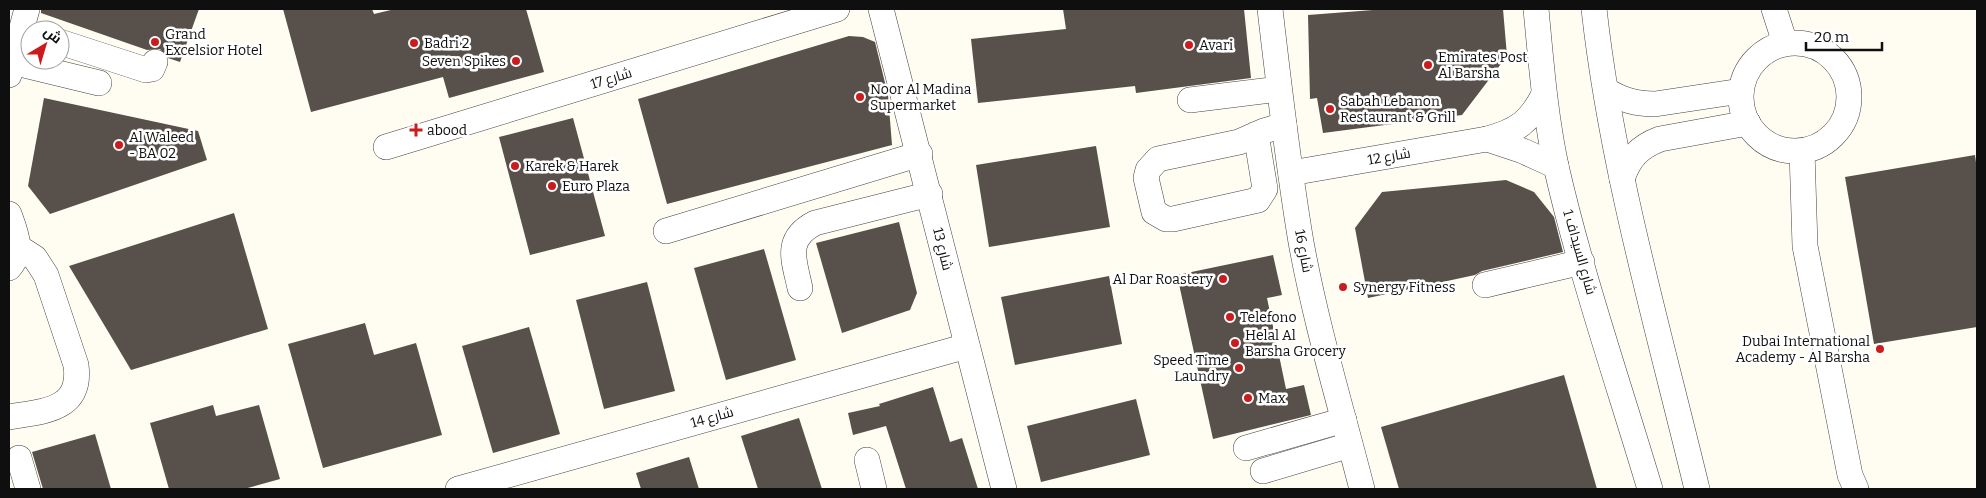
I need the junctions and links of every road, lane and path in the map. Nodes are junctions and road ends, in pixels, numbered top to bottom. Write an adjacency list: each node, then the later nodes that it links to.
1 (837, 9): 22 (street, شارع 17)
2 (881, 9): 24 (street, شارع 13)
3 (1270, 9): 13 (street, شارع 16)
4 (1536, 9): 16 (street, شارع السيداف 1)
5 (1594, 9): 14 (street)
6 (1774, 9): 8 (street)
7 (20, 42): 11 (street)
8 (1785, 43): 15 (street); 23 (street)
9 (70, 45): 10 (street)
10 (154, 62)
11 (11, 68): 12 (street)
12 (98, 83)
13 (1279, 88): 17 (street); 19 (street, شارع 16)
14 (1606, 90): 15 (street); 27 (street)
15 (1741, 92): 18 (street)
16 (1544, 94): 21 (street, شارع 12); 25 (street, شارع السيداف 1)
17 (1190, 100)
18 (1748, 123): 23 (street); 27 (street)
19 (1284, 125): 20 (street); 26 (street, شارع 16)
20 (1256, 134): 20 (street)
21 (1487, 139): 25 (street, شارع 12); 26 (street, شارع 12)
22 (386, 147)
23 (1802, 150): 50 (street)
24 (920, 154): 28 (street, شارع 13); 30 (street)
25 (1556, 166): 32 (street, شارع السيداف 1)
26 (1291, 173): 37 (street, شارع 16)
27 (1622, 179): 49 (street)
28 (930, 194): 34 (street); 35 (street, شارع 13)
29 (9, 214): 31 (street)
30 (666, 231)
31 (13, 258): 36 (street)
32 (1582, 262): 33 (street); 48 (street, شارع السيداف 1)
33 (1485, 285)
34 (800, 288)
35 (967, 346): 44 (street, شارع 14); 46 (street, شارع 13)
36 (9, 418)
37 (1344, 420): 38 (street, شارع 16); 39 (street)
38 (1350, 445): 42 (street); 47 (street, شارع 16)
39 (1246, 448)
40 (19, 458): 43 (street)
41 (866, 460): 45 (street)
42 (1263, 471)
43 (28, 489)
44 (458, 489)
45 (874, 489)
46 (1004, 489)
47 (1362, 489)
48 (1650, 489)
49 (1697, 489)
50 (1856, 489)

